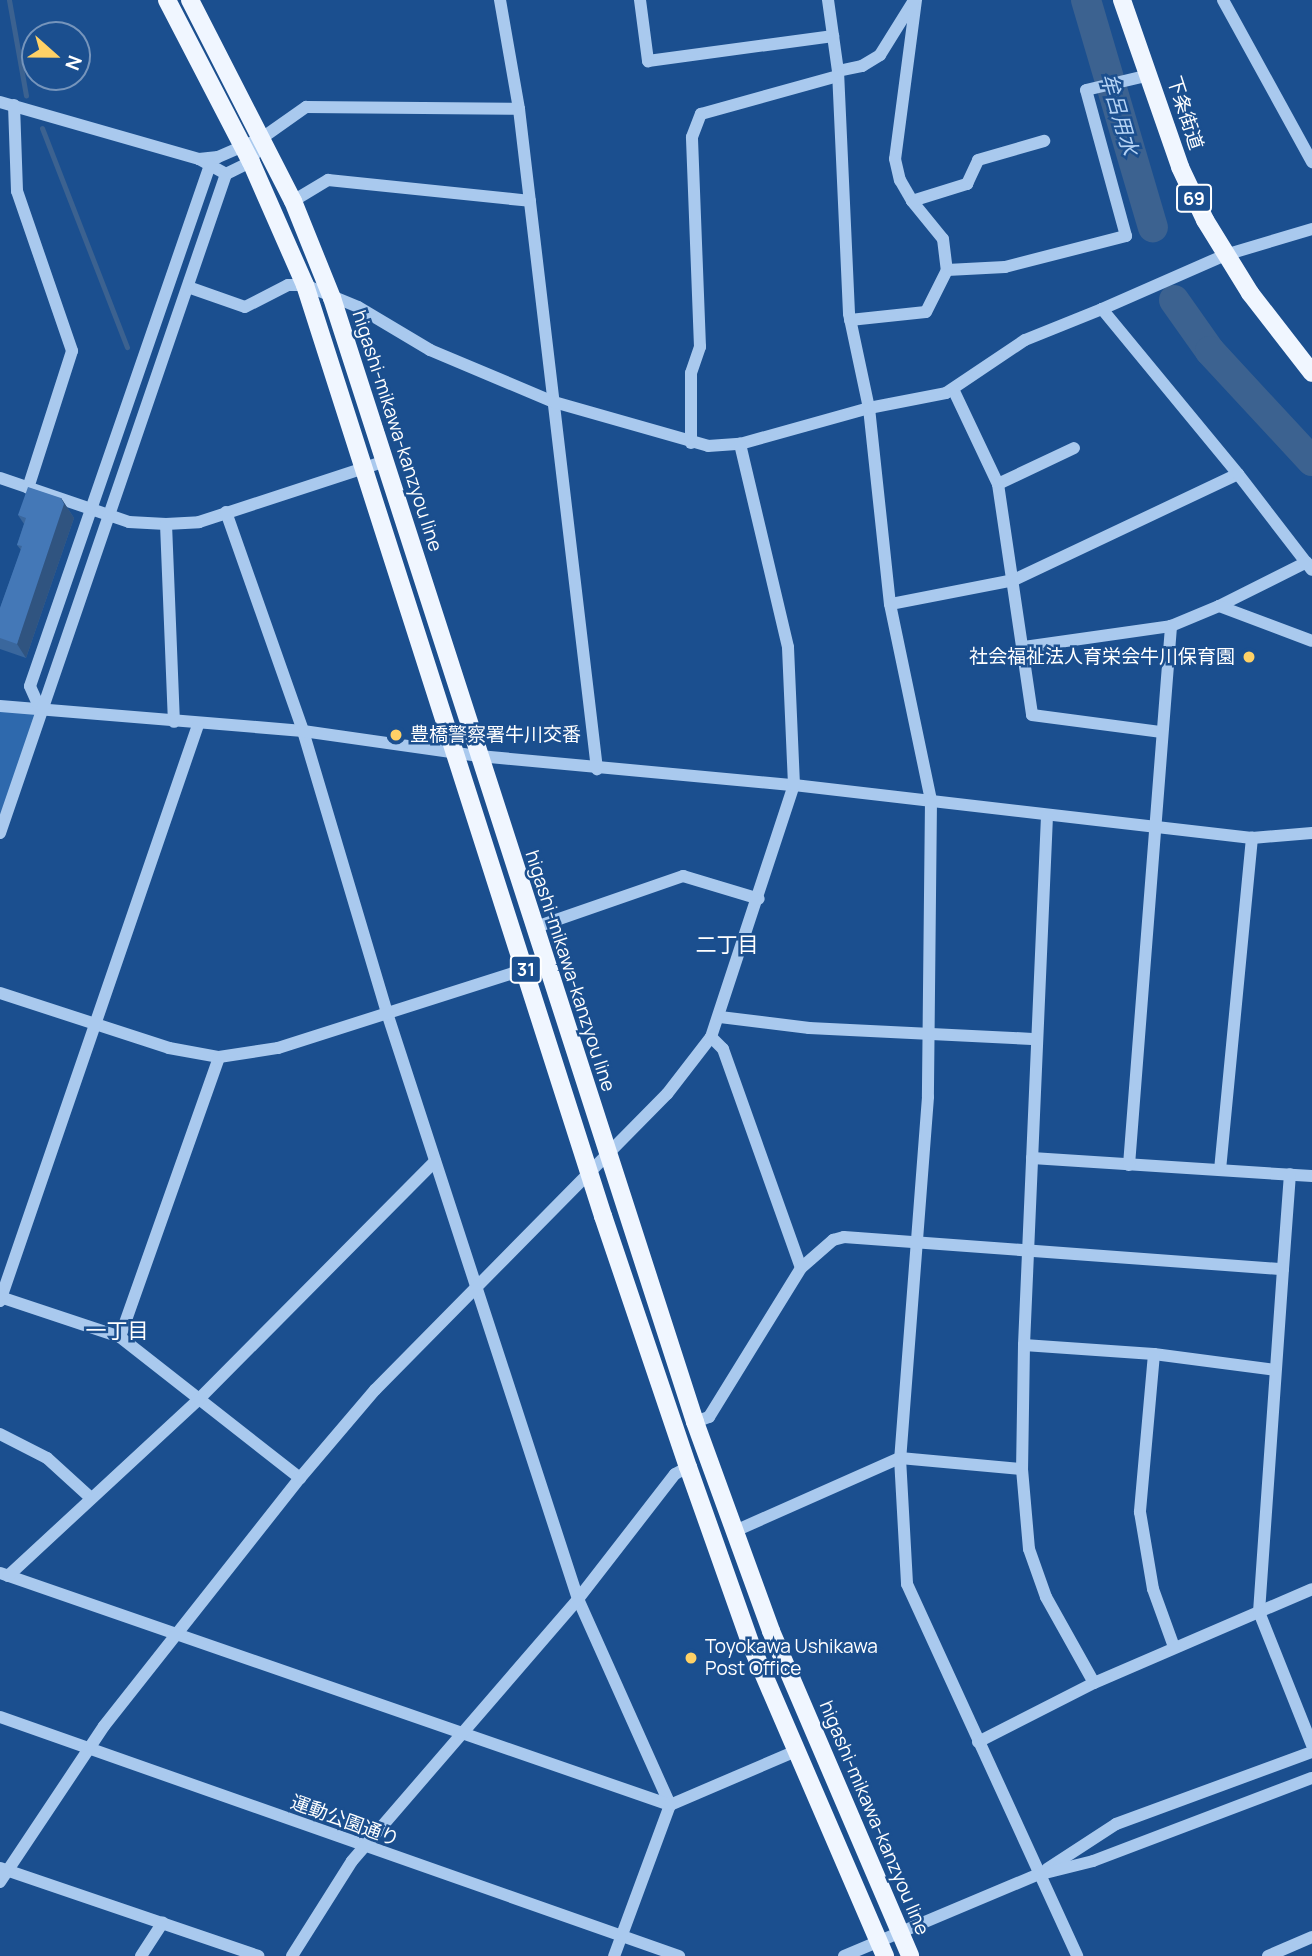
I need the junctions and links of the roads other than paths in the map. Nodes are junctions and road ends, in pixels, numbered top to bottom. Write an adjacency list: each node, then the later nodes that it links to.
1 (167, 0): 17 (main road, higashi-mikawa-kanzyou line / 31)
2 (190, 0): 15 (main road, higashi-mikawa-kanzyou line / 31)
3 (500, 0): 14 (street)
4 (640, 0): 9 (street)
5 (828, 0): 9 (street)
6 (915, 0): 10 (street); 24 (street)
7 (1122, 0): 11 (main road, 下条街道 / 69)
8 (1223, 0): 20 (street)
9 (833, 36): 10 (street)
10 (838, 74): 32 (street); 37 (street)
11 (1150, 75): 26 (main road, 下条街道 / 69); 27 (street)
12 (0, 102): 13 (street)
13 (14, 105): 18 (street); 45 (street)
14 (519, 109): 15 (street); 23 (street)
15 (262, 138): 17 (street); 19 (street); 22 (main road, higashi-mikawa-kanzyou line / 31)
16 (1044, 141): 24 (street)
17 (241, 146): 18 (street); 19 (main road, higashi-mikawa-kanzyou line / 31)
18 (205, 162): 21 (street); 46 (street)
19 (251, 162): 21 (street); 28 (main road, higashi-mikawa-kanzyou line / 31)
20 (1312, 162)
21 (226, 174): 29 (street)
22 (293, 201): 23 (street); 30 (main road, higashi-mikawa-kanzyou line / 31)
23 (530, 201): 35 (street)
24 (912, 201): 27 (street)
25 (1312, 229): 26 (street)
26 (1225, 255): 31 (street); 33 (main road, 下条街道 / 69)
27 (947, 270): 32 (street)
28 (305, 285): 29 (street); 30 (street); 41 (main road, higashi-mikawa-kanzyou line / 31)
29 (188, 287): 48 (street)
30 (332, 298): 35 (street); 40 (main road, higashi-mikawa-kanzyou line / 31)
31 (1102, 309): 34 (street); 42 (street)
32 (850, 320): 36 (street)
33 (1312, 373)
34 (954, 389): 36 (street); 44 (street)
35 (554, 402): 37 (street); 65 (street)
36 (869, 408): 38 (street); 52 (street)
37 (691, 443): 38 (street)
38 (740, 444): 66 (street)
39 (1074, 448): 44 (street)
40 (386, 461): 41 (street); 64 (main road, higashi-mikawa-kanzyou line / 31)
41 (366, 467): 47 (street); 63 (main road, higashi-mikawa-kanzyou line / 31)
42 (1238, 474): 50 (street); 51 (street)
43 (0, 478): 45 (street)
44 (998, 484): 51 (street)
45 (28, 488): 46 (street)
46 (89, 508): 48 (street); 58 (street)
47 (226, 512): 49 (street); 61 (street)
48 (108, 514): 49 (street); 58 (street)
49 (166, 524): 59 (street)
50 (1309, 566): 53 (street)
51 (1014, 580): 52 (street); 56 (street)
52 (890, 604): 67 (street)
53 (1219, 606): 54 (street); 55 (street)
54 (1171, 626): 56 (street); 62 (street)
55 (1312, 640)
56 (1024, 647): 62 (street)
57 (0, 706): 58 (street)
58 (41, 711): 59 (street); 70 (street)
59 (174, 722): 60 (street)
60 (198, 725): 61 (street); 79 (street)
61 (303, 731): 63 (street); 77 (street)
62 (1162, 732): 69 (street)
63 (457, 753): 64 (street); 75 (main road, higashi-mikawa-kanzyou line / 31)
64 (479, 756): 65 (street); 74 (main road, higashi-mikawa-kanzyou line / 31)
65 (597, 769): 66 (street)
66 (794, 785): 67 (street); 73 (street)
67 (931, 800): 68 (street); 80 (street)
68 (1047, 816): 69 (street); 82 (street)
69 (1155, 828): 72 (street); 87 (street)
70 (0, 833)
71 (1312, 833): 72 (street)
72 (1252, 838): 88 (street)
73 (759, 899): 74 (street); 78 (street)
74 (536, 927): 84 (main road, higashi-mikawa-kanzyou line / 31)
75 (526, 969): 77 (street); 90 (main road, higashi-mikawa-kanzyou line / 31)
76 (0, 993): 79 (street)
77 (388, 1016): 83 (street); 86 (street)
78 (720, 1017): 80 (street); 81 (street)
79 (95, 1025): 83 (street); 97 (street)
80 (930, 1036): 82 (street); 92 (street)
81 (711, 1037): 84 (street); 94 (street)
82 (1037, 1039): 85 (street)
83 (219, 1057): 98 (street)
84 (607, 1157): 90 (street); 103 (main road, higashi-mikawa-kanzyou line / 31)
85 (1032, 1158): 87 (street); 93 (street)
86 (435, 1161): 96 (street); 102 (street)
87 (1129, 1165): 88 (street)
88 (1220, 1170): 89 (street)
89 (1290, 1174): 91 (street); 95 (street)
90 (591, 1175): 96 (street); 106 (main road, higashi-mikawa-kanzyou line / 31)
91 (1312, 1175)
92 (917, 1245): 93 (street); 94 (street); 105 (street)
93 (1027, 1251): 95 (street); 99 (street)
94 (801, 1268): 103 (street)
95 (1283, 1269): 101 (street)
96 (478, 1285): 108 (street); 113 (street)
97 (0, 1299): 98 (street)
98 (120, 1337): 102 (street)
99 (1024, 1345): 100 (street); 107 (street)
100 (1154, 1354): 101 (street); 116 (street)
101 (1275, 1370): 114 (street)
102 (199, 1399): 108 (street); 109 (street)
103 (695, 1422): 110 (main road, higashi-mikawa-kanzyou line / 31)
104 (0, 1434): 109 (street)
105 (900, 1458): 107 (street); 110 (street); 120 (street)
106 (688, 1467): 113 (street); 123 (main road, higashi-mikawa-kanzyou line / 31)
107 (1022, 1469): 117 (street)
108 (300, 1478): 115 (street)
109 (91, 1498): 111 (street)
110 (735, 1531): 132 (main road, higashi-mikawa-kanzyou line / 31)
111 (4, 1574): 115 (street)
112 (1312, 1590): 114 (street)
113 (578, 1600): 119 (street); 126 (street)
114 (1259, 1612): 116 (street); 121 (street)
115 (174, 1633): 119 (street); 122 (street)
116 (1174, 1647): 117 (street)
117 (1094, 1683): 120 (street)
118 (0, 1717): 122 (street, 運動公園通り)
119 (463, 1734): 126 (street); 127 (street)
120 (978, 1742): 129 (street)
121 (1312, 1745)
122 (88, 1747): 127 (street, 運動公園通り); 128 (street)
123 (796, 1751): 126 (street); 135 (main road, higashi-mikawa-kanzyou line / 31)
124 (1312, 1752): 129 (street)
125 (1312, 1778): 129 (street)
126 (670, 1805): 133 (street)
127 (364, 1849): 133 (street, 運動公園通り); 138 (street)
128 (4, 1869): 130 (street); 131 (street)
129 (1037, 1875): 132 (street); 143 (street)
130 (0, 1882)
131 (163, 1922): 136 (street); 137 (street)
132 (898, 1932): 135 (street); 142 (main road, higashi-mikawa-kanzyou line / 31)
133 (621, 1934): 139 (street); 140 (street, 運動公園通り)
134 (1312, 1937): 144 (street)
135 (882, 1949): 141 (street)
136 (141, 1956)
137 (258, 1956)
138 (292, 1956)
139 (614, 1956)
140 (679, 1956)
141 (844, 1956)
142 (910, 1956)
143 (1077, 1956)
144 (1268, 1956)

